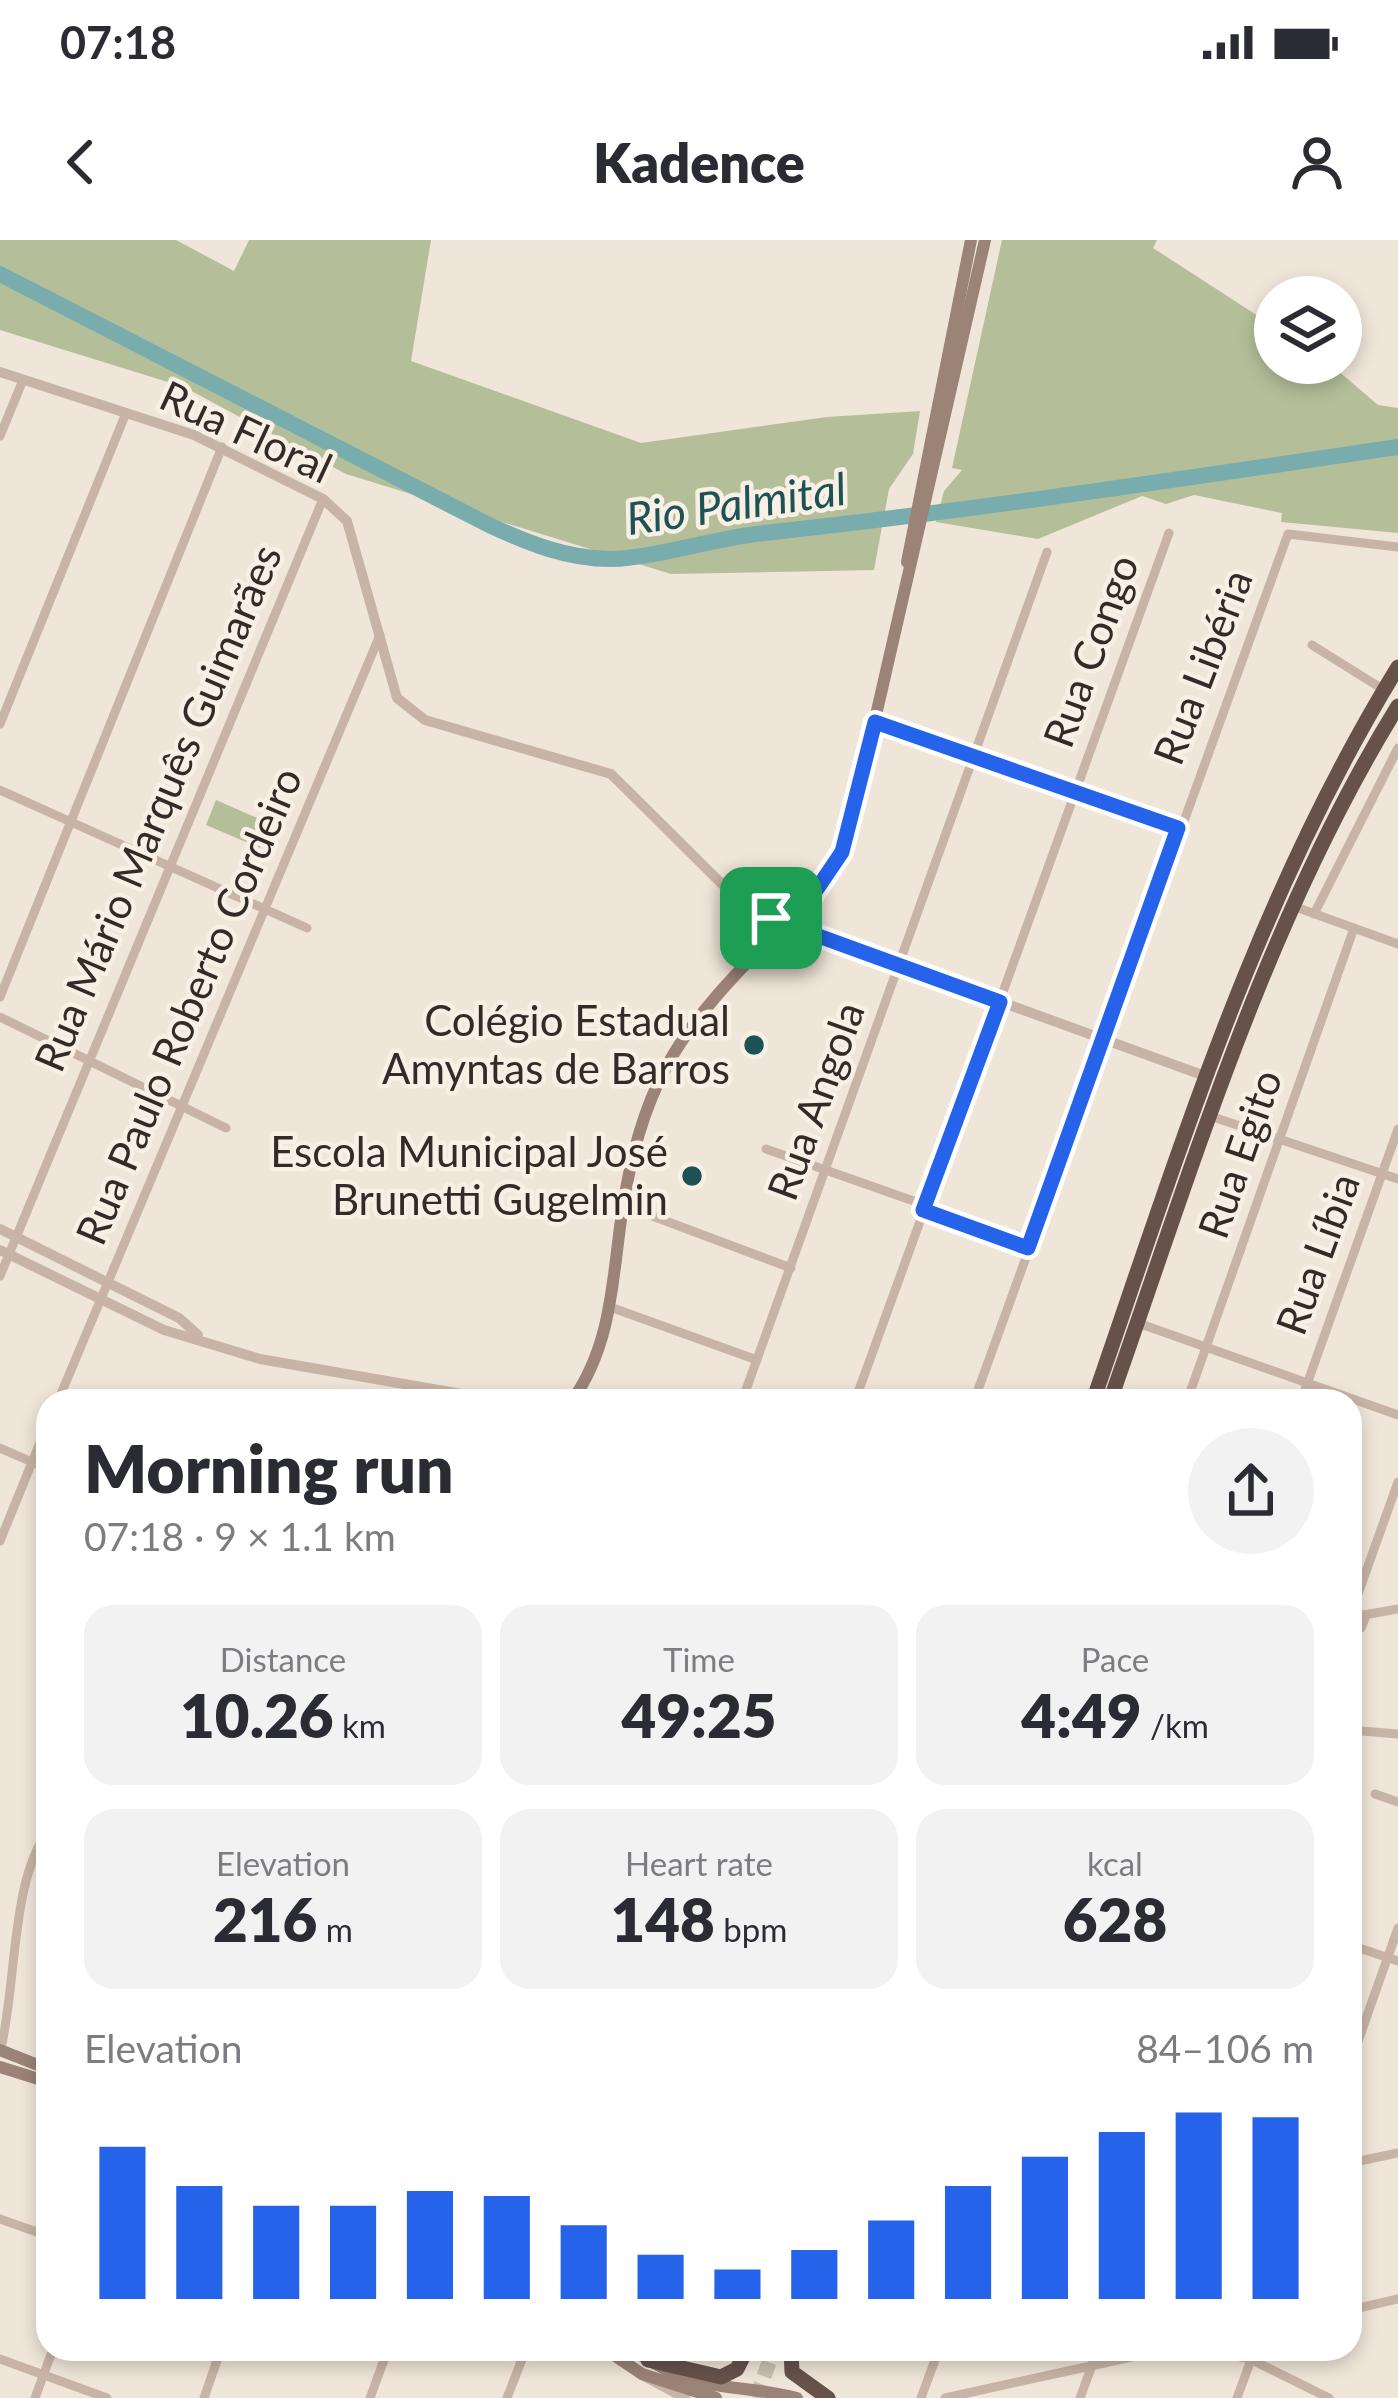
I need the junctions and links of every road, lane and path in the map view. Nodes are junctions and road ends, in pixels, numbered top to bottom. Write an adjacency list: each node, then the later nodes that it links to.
1 (971, 240): 8 (main road)
2 (985, 240): 8 (main road)
3 (0, 371): 4 (street, Rua Floral)
4 (22, 380): 5 (street, Rua Floral); 6 (street)
5 (126, 413): 7 (street, Rua Floral); 19 (street)
6 (0, 436)
7 (222, 447): 9 (street, Rua Floral); 24 (street)
8 (926, 488): 18 (main road)
9 (323, 499): 13 (street, Rua Floral); 26 (street, Rua Mário Marquês Guimarães)
10 (1169, 533): 23 (street, Rua Congo)
11 (1398, 547): 25 (street, Rua Libéria)
12 (1047, 551): 21 (street, Rua Angola)
13 (380, 635): 28 (street, Rua Paulo Roberto Cordeiro); 31 (street, Rua Floral)
14 (1312, 645): 16 (street)
15 (1398, 667): 16 (highway)
16 (1384, 690): 43 (highway)
17 (1398, 706): 27 (highway)
18 (875, 722): 21 (street); 29 (main road)
19 (0, 724)
20 (1398, 748): 30 (street)
21 (974, 756): 23 (street); 37 (street, Rua Angola)
22 (0, 790): 24 (street)
23 (1075, 792): 25 (street); 39 (street, Rua Congo)
24 (71, 821): 26 (street); 38 (street)
25 (1178, 828): 41 (street, Rua Libéria)
26 (170, 864): 28 (street); 42 (street, Rua Mário Marquês Guimarães)
27 (1293, 906): 30 (street); 45 (highway)
28 (264, 908): 32 (street); 44 (street, Rua Paulo Roberto Cordeiro)
29 (800, 914): 31 (main road); 34 (main road)
30 (1314, 914): 33 (street)
31 (771, 918): 35 (main road)
32 (308, 928)
33 (1354, 928): 36 (street); 48 (street, Rua Egito)
34 (802, 930): 35 (main road); 37 (street)
35 (774, 935): 53 (main road)
36 (1398, 944)
37 (899, 966): 39 (street); 50 (street, Rua Angola)
38 (0, 997)
39 (1000, 1002): 41 (street); 54 (street, Rua Congo)
40 (0, 1017): 42 (street)
41 (1102, 1039): 43 (street); 57 (street, Rua Libéria)
42 (88, 1059): 44 (street); 56 (street, Rua Mário Marquês Guimarães)
43 (1205, 1076): 45 (highway); 75 (highway)
44 (183, 1105): 46 (street); 61 (street, Rua Paulo Roberto Cordeiro)
45 (1213, 1117): 48 (street); 64 (highway)
46 (226, 1127)
47 (1398, 1129): 51 (street, Rua Líbia)
48 (1280, 1138): 51 (street); 66 (street, Rua Egito)
49 (766, 1148): 50 (street)
50 (826, 1170): 54 (street); 59 (street, Rua Angola)
51 (1382, 1174): 52 (street); 68 (street, Rua Líbia)
52 (1398, 1179)
53 (623, 1205): 59 (street); 63 (main road)
54 (924, 1208): 57 (street); 73 (street, Rua Congo)
55 (0, 1229): 56 (street)
56 (16, 1237): 58 (street, Rua Mário Marquês Guimarães); 61 (street)
57 (1028, 1248): 74 (street, Rua Libéria)
58 (4, 1252): 60 (street, Rua Mário Marquês Guimarães); 62 (street)
59 (791, 1268): 67 (street, Rua Angola)
60 (0, 1276)
61 (110, 1284): 62 (street, Rua Paulo Roberto Cordeiro); 65 (street)
62 (101, 1300): 65 (street); 69 (street, Rua Paulo Roberto Cordeiro)
63 (610, 1307): 67 (street); 71 (main road)
64 (1138, 1323): 66 (street); 76 (highway)
65 (201, 1337): 70 (street)
66 (1206, 1347): 68 (street); 77 (street, Rua Egito)
67 (757, 1360): 72 (street, Rua Angola)
68 (1307, 1383): 78 (street, Rua Líbia); 79 (street)
69 (63, 1389)
70 (425, 1389)
71 (579, 1389)
72 (746, 1389)
73 (859, 1389)
74 (978, 1389)
75 (1097, 1389)
76 (1114, 1389)
77 (1191, 1389)
78 (1305, 1389)
79 (1324, 1389)
80 (1362, 1402): 81 (street)
81 (1398, 1415)
82 (0, 1448): 84 (street)
83 (36, 1451): 84 (street)
84 (31, 1462): 85 (street); 87 (street)
85 (36, 1464)
86 (1398, 1482): 88 (street)
87 (0, 1541)
88 (1362, 1578)
89 (1398, 1609): 90 (street)
90 (1364, 1615): 91 (street)
91 (1362, 1624)
92 (1362, 1731): 93 (street)
93 (1398, 1734)
94 (1375, 1794): 95 (street)
95 (1398, 1802)
96 (36, 1856): 101 (street)
97 (1398, 1928): 99 (street)
98 (1362, 1949): 99 (street)
99 (1393, 1960): 100 (street)
100 (1362, 2035)
101 (0, 2051): 102 (main road)
102 (36, 2064)
103 (0, 2067): 104 (main road)
104 (36, 2078)
105 (1398, 2152): 106 (street)
106 (1362, 2160)
107 (0, 2219): 108 (street)
108 (36, 2232)
109 (1398, 2300): 110 (street)
110 (1362, 2308)
111 (0, 2359): 127 (street)
112 (48, 2361): 127 (street)
113 (216, 2361): 130 (street)
114 (383, 2361): 131 (street)
115 (521, 2361): 132 (street)
116 (632, 2361): 125 (main road)
117 (641, 2361): 125 (main road)
118 (741, 2361): 125 (highway)
119 (792, 2361): 136 (highway)
120 (934, 2361): 137 (street)
121 (1094, 2361): 126 (street)
122 (1117, 2361): 126 (street)
123 (1250, 2361): 140 (street)
124 (1265, 2361): 141 (street)
125 (645, 2367): 133 (street); 134 (main road); 135 (main road)
126 (1092, 2367): 138 (street); 139 (street)
127 (44, 2374): 128 (street); 129 (street)
128 (35, 2398)
129 (107, 2398)
130 (203, 2398)
131 (370, 2398)
132 (507, 2398)
133 (685, 2398)
134 (716, 2398)
135 (797, 2398)
136 (828, 2398)
137 (921, 2398)
138 (945, 2398)
139 (1081, 2398)
140 (1237, 2398)
141 (1329, 2398)

